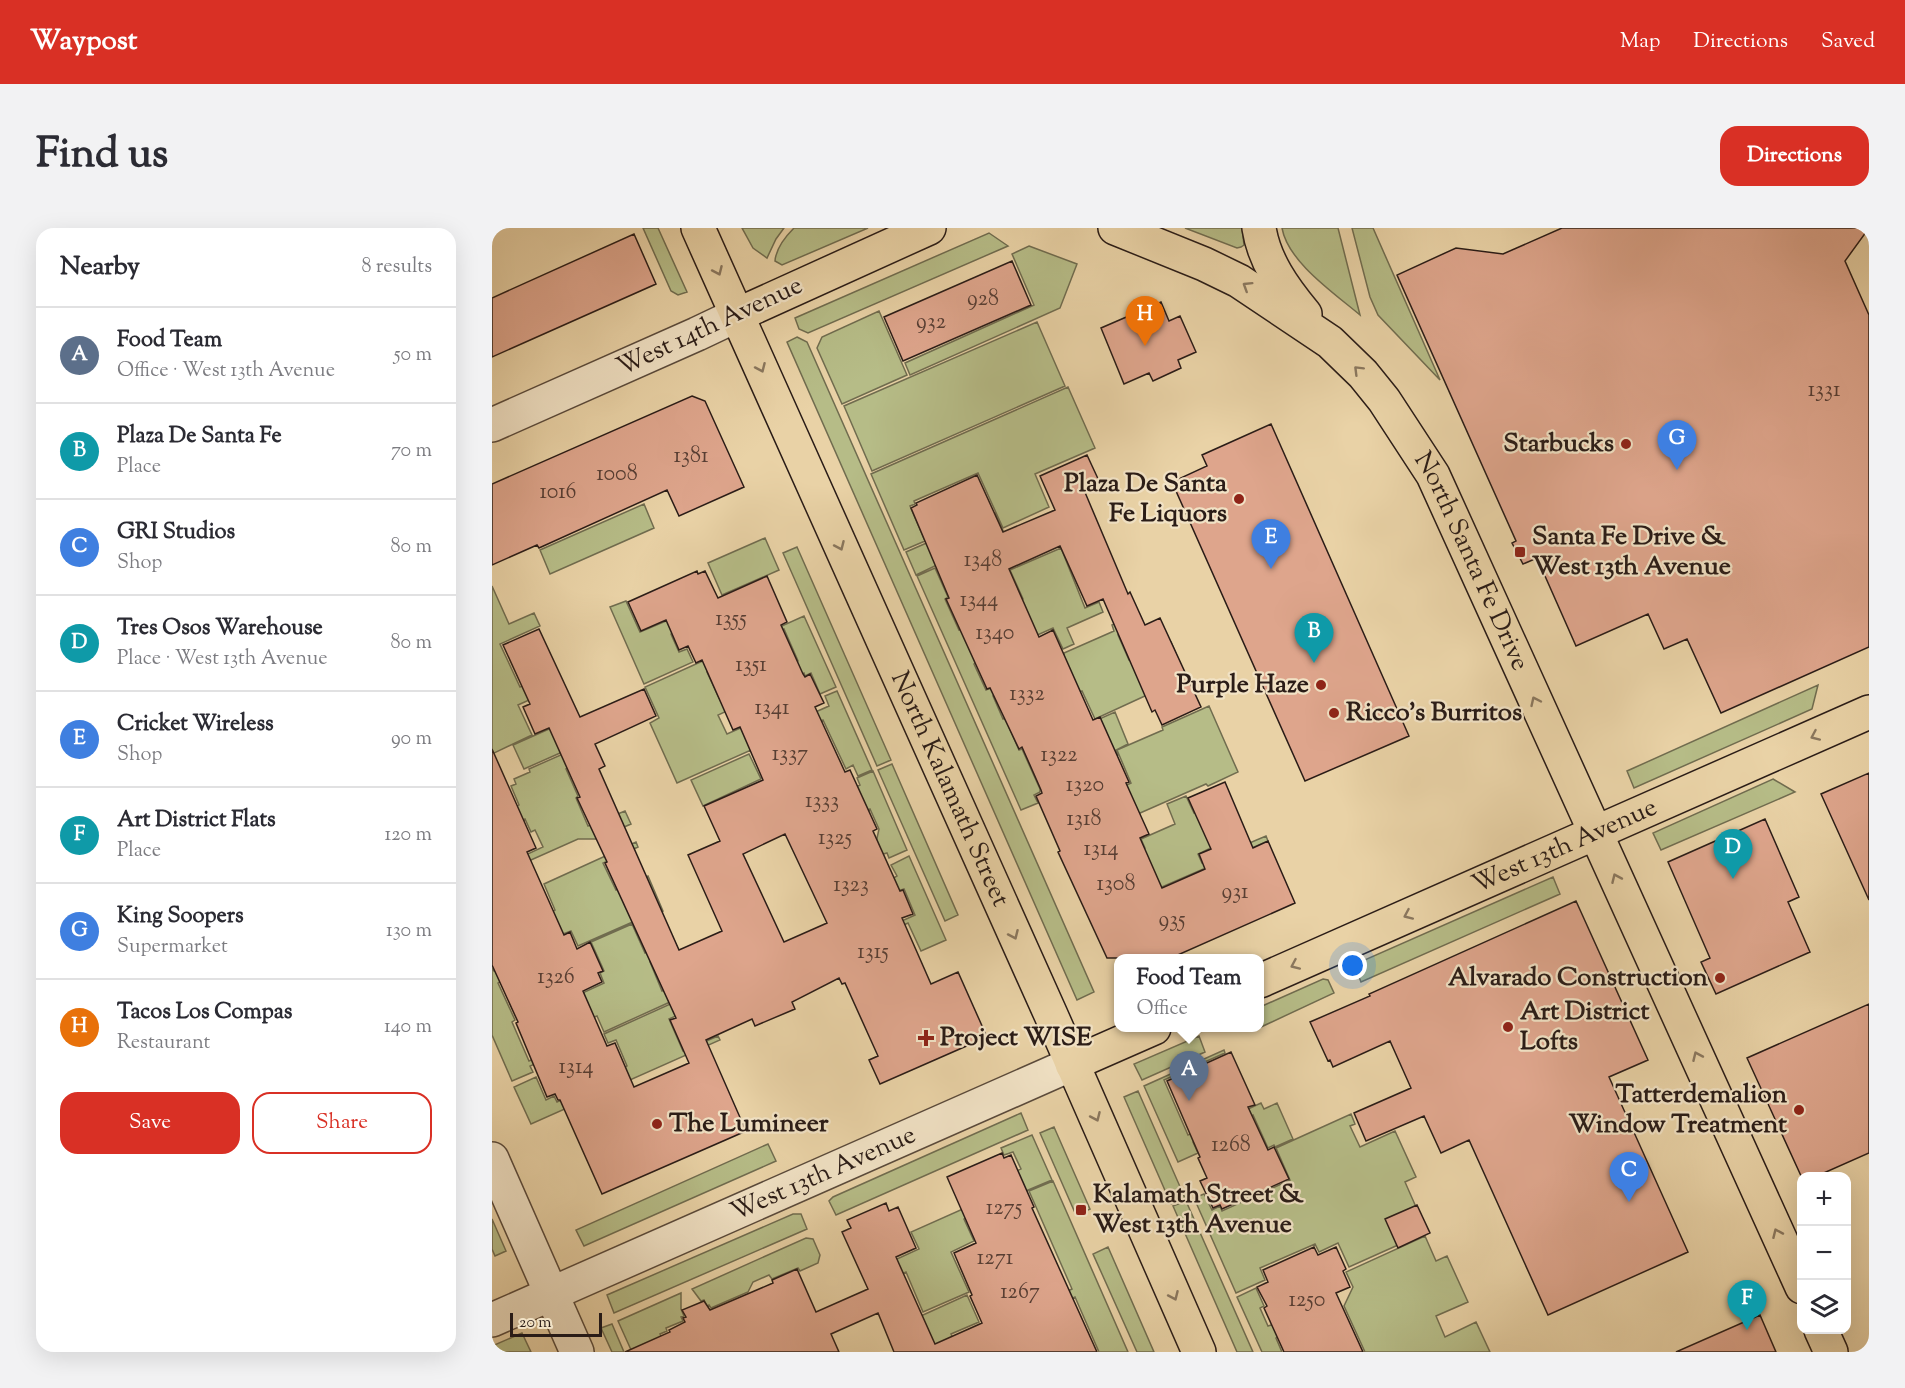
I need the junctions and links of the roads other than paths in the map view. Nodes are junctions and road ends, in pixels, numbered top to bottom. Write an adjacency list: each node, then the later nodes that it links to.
1 (698, 228): 5 (main road, North Kalamath Street, one-way to 5)
2 (929, 228): 5 (main road, West 14th Avenue)
3 (1115, 228): 6 (main road, North Santa Fe Drive, one-way to 3)
4 (1259, 228): 6 (main road)
5 (737, 315): 7 (street, West 14th Avenue); 12 (main road, North Kalamath Street, one-way to 12)
6 (1330, 342): 9 (main road, North Santa Fe Drive, one-way to 6)
7 (492, 425)
8 (1869, 712): 9 (main road, West 13th Avenue, one-way to 9)
9 (1595, 832): 10 (main road, West 13th Avenue, one-way to 10); 14 (main road, North Santa Fe Drive, one-way to 9)
10 (1264, 979)
11 (1145, 1032): 12 (main road, West 13th Avenue)
12 (1072, 1064): 15 (street, West 13th Avenue); 19 (main road, North Kalamath Street, one-way to 19)
13 (492, 1159): 15 (street)
14 (1799, 1280)
15 (552, 1294): 16 (street, West 13th Avenue); 18 (street)
16 (492, 1320)
17 (1823, 1334): 20 (main road)
18 (578, 1352)
19 (1199, 1352)
20 (1831, 1352)

